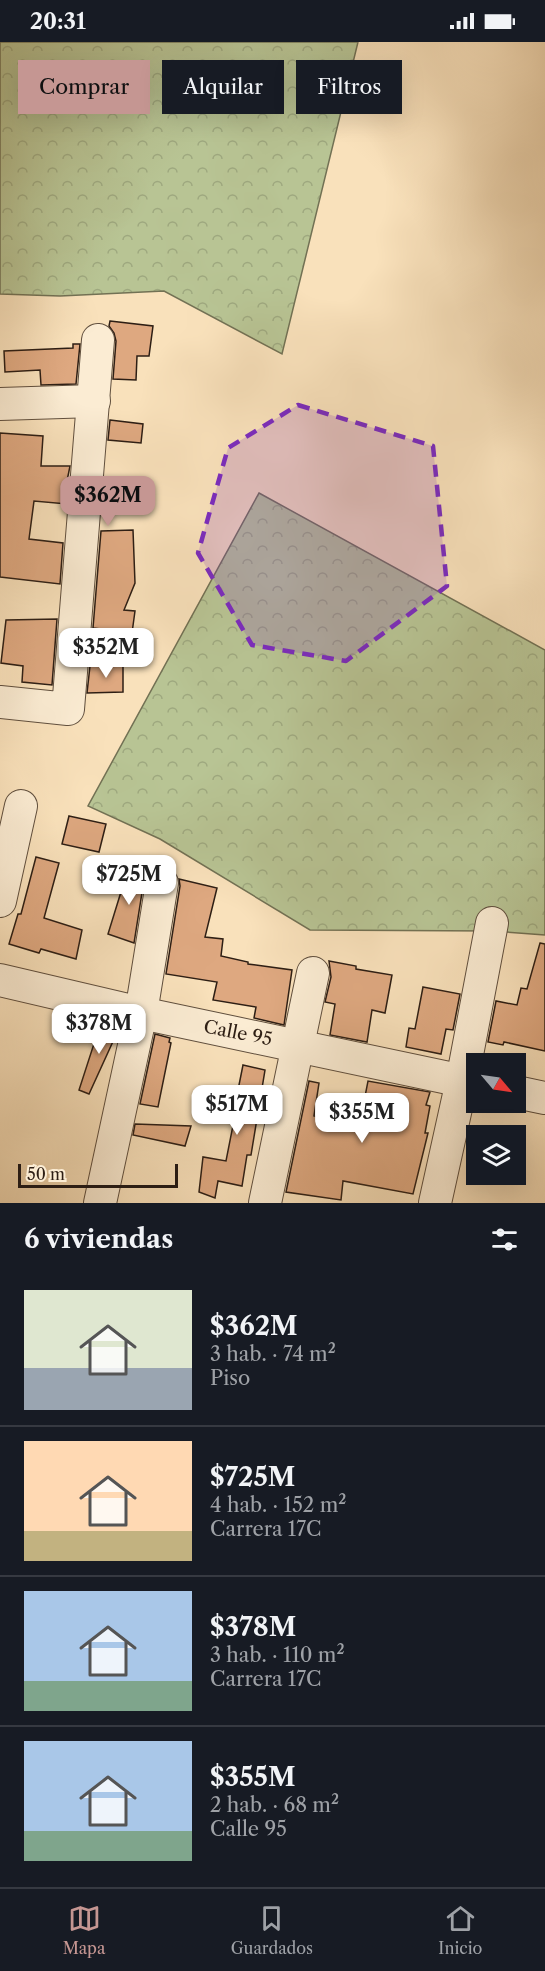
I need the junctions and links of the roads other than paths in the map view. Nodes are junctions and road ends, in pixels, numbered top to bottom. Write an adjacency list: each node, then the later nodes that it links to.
1 (98, 340): 2 (street)
2 (94, 401): 3 (street); 4 (street)
3 (0, 404)
4 (0, 702)
5 (21, 806): 7 (street)
6 (162, 884): 11 (street)
7 (0, 901)
8 (492, 923): 13 (street)
9 (313, 974): 12 (street)
10 (0, 980): 11 (street, Calle 95)
11 (141, 1013): 12 (street, Calle 95); 18 (street)
12 (297, 1045): 14 (street, Calle 95); 19 (street)
13 (473, 1053)
14 (466, 1081)
15 (466, 1093): 20 (street)
16 (526, 1094): 17 (street)
17 (545, 1098)
18 (100, 1203)
19 (265, 1203)
20 (435, 1203)

